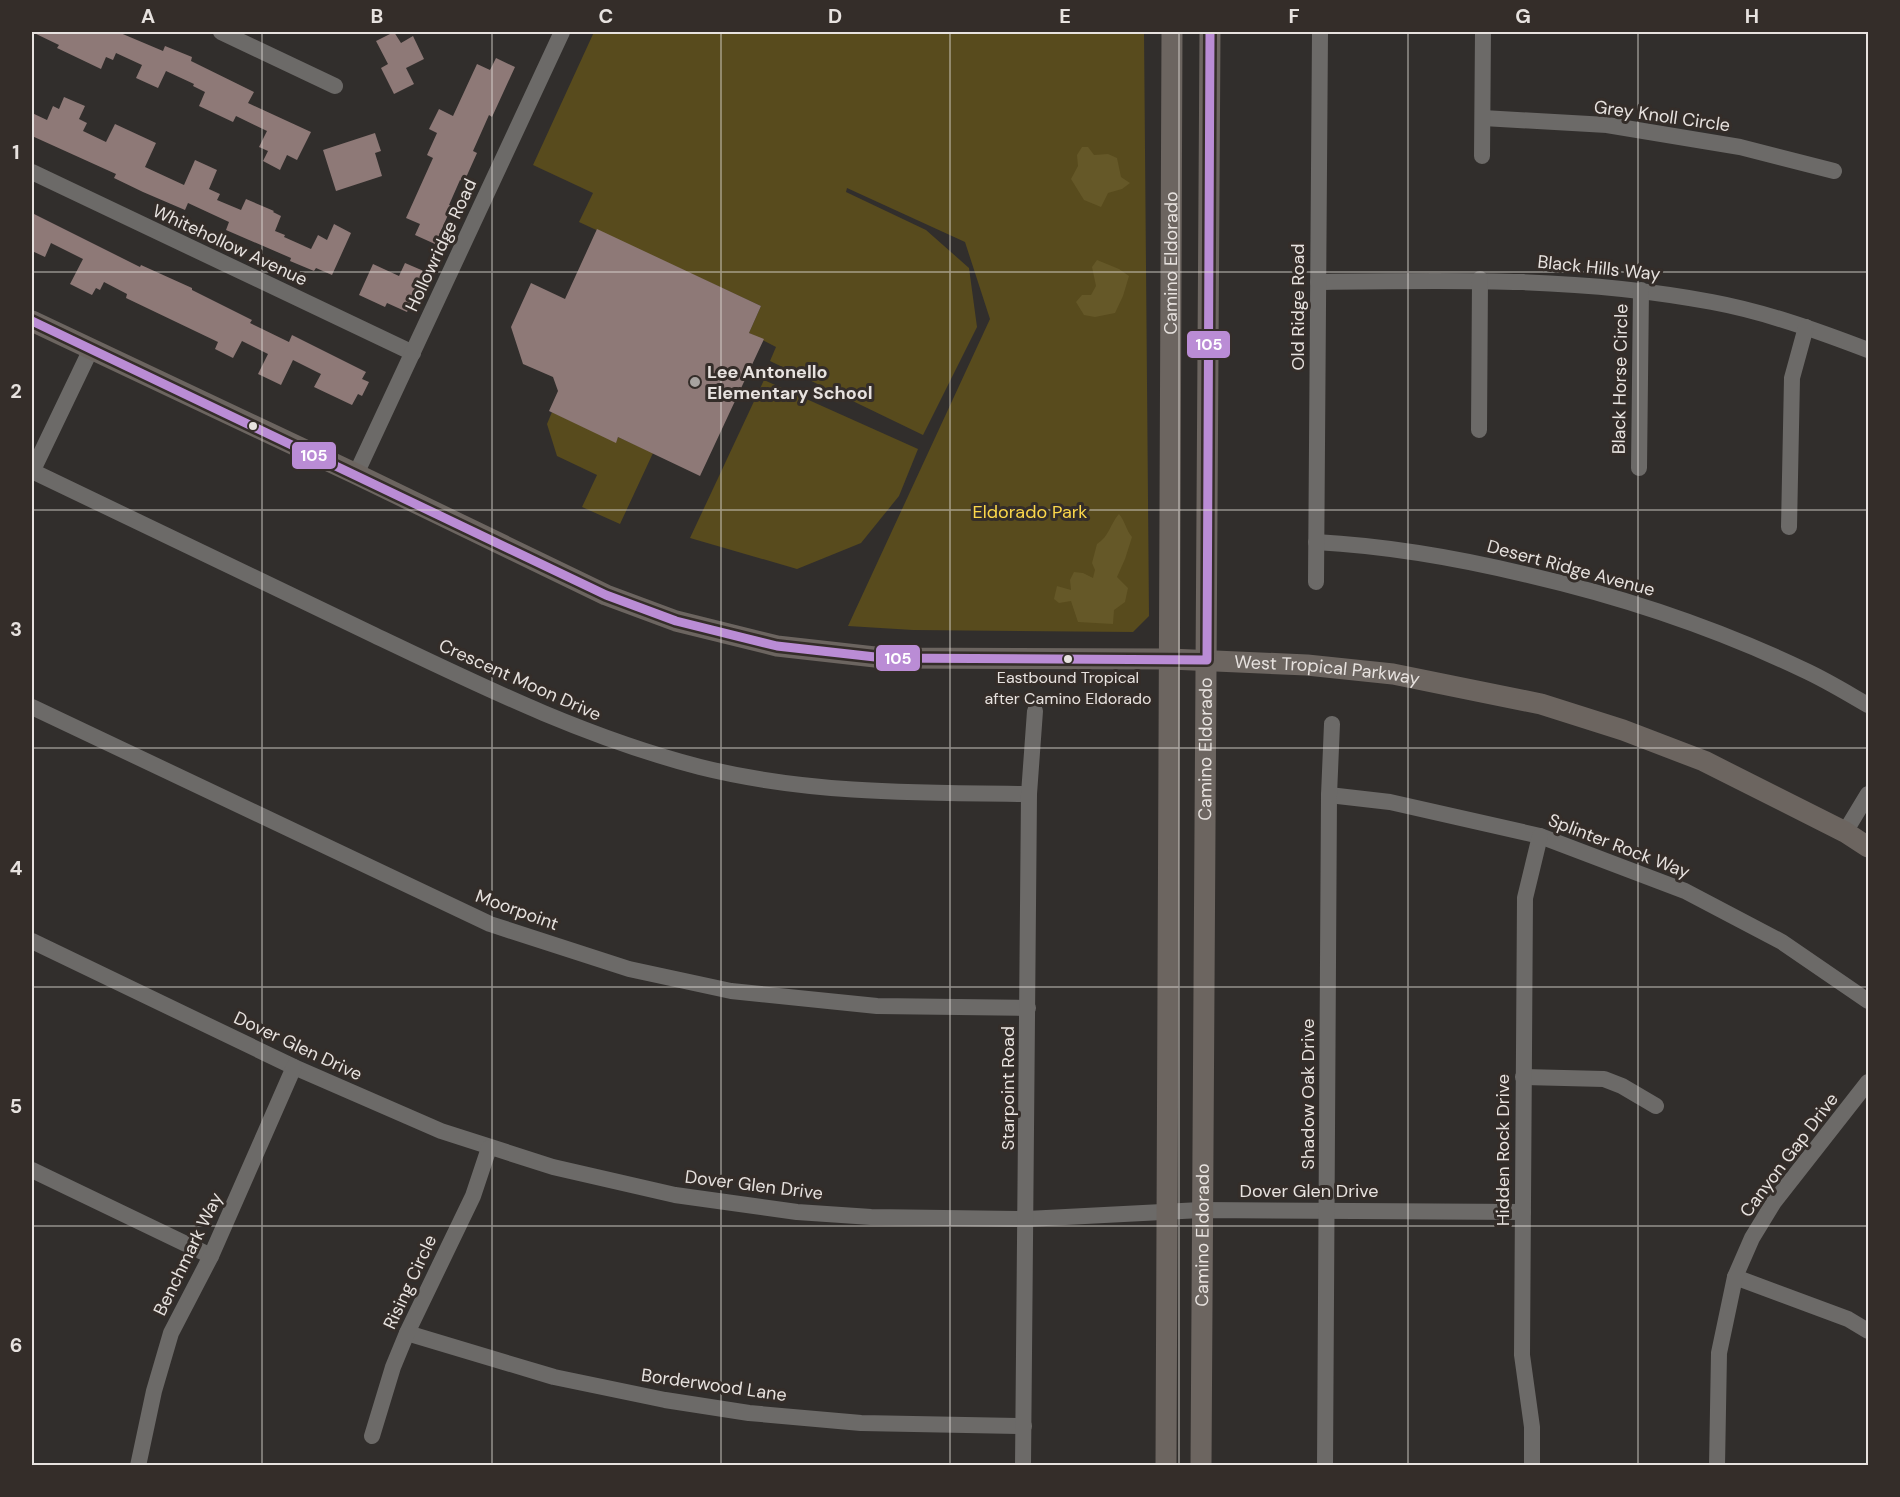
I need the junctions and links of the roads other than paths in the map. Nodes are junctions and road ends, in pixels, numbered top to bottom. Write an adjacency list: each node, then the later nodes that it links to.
1 (221, 32): 7 (street)
2 (562, 32): 19 (street, Hollowridge Road)
3 (1172, 32): 27 (main road, Camino Eldorado)
4 (1210, 32): 28 (main road, Camino Eldorado)
5 (1320, 32): 13 (street, Old Ridge Road)
6 (1483, 32): 8 (street)
7 (335, 86)
8 (1483, 118): 9 (street); 10 (street, Grey Knoll Circle)
9 (1482, 156)
10 (1834, 171)
11 (32, 172): 19 (street, Whitehollow Avenue)
12 (1480, 279): 13 (street, Black Hills Way); 14 (street, Black Hills Way); 20 (street)
13 (1318, 282): 25 (street, Old Ridge Road)
14 (1641, 290): 16 (street, Black Hills Way); 21 (street, Black Horse Circle)
15 (32, 321): 17 (main road, West Tropical Parkway)
16 (1806, 327): 18 (street, Black Hills Way); 24 (street)
17 (91, 349): 22 (street); 23 (main road, West Tropical Parkway)
18 (1869, 350)
19 (413, 353): 23 (street, Hollowridge Road)
20 (1479, 430)
21 (1639, 468)
22 (32, 471): 33 (street, Crescent Moon Drive)
23 (356, 474): 27 (main road, West Tropical Parkway)
24 (1789, 527)
25 (1316, 542): 26 (street, Old Ridge Road); 29 (street, Desert Ridge Avenue)
26 (1316, 582)
27 (1170, 659): 28 (main road, West Tropical Parkway); 49 (main road, Camino Eldorado)
28 (1208, 660): 36 (main road, West Tropical Parkway); 48 (main road, Camino Eldorado)
29 (1869, 705)
30 (32, 707): 41 (street, Moorpoint)
31 (1035, 711): 33 (street, Starpoint Road)
32 (1332, 724): 35 (street, Shadow Oak Drive)
33 (1029, 794): 41 (street, Starpoint Road)
34 (1869, 794): 36 (street)
35 (1329, 795): 37 (street, Splinter Rock Way); 50 (street, Shadow Oak Drive)
36 (1845, 832): 38 (main road, West Tropical Parkway)
37 (1540, 836): 40 (street, Splinter Rock Way); 43 (street, Hidden Rock Drive)
38 (1869, 847)
39 (32, 941): 42 (street, Dover Glen Drive)
40 (1869, 1001)
41 (1028, 1008): 52 (street, Starpoint Road)
42 (294, 1067): 46 (street, Dover Glen Drive); 53 (street, Benchmark Way)
43 (1524, 1077): 45 (street); 51 (street, Hidden Rock Drive)
44 (1869, 1082): 54 (street, Canyon Gap Drive)
45 (1656, 1106)
46 (489, 1148): 52 (street, Dover Glen Drive); 56 (street, Rising Circle)
47 (32, 1170): 53 (street)
48 (1202, 1210): 49 (street, Dover Glen Drive); 50 (street, Dover Glen Drive); 62 (main road, Camino Eldorado)
49 (1166, 1211): 52 (street, Dover Glen Drive); 61 (main road, Camino Eldorado)
50 (1326, 1211): 51 (street, Dover Glen Drive); 63 (street, Shadow Oak Drive)
51 (1522, 1212): 64 (street, Hidden Rock Drive)
52 (1027, 1219): 57 (street, Starpoint Road)
53 (211, 1256): 59 (street, Benchmark Way)
54 (1735, 1277): 55 (street); 65 (street, Canyon Gap Drive)
55 (1869, 1331)
56 (407, 1333): 57 (street, Borderwood Lane); 58 (street, Rising Circle)
57 (1024, 1426): 60 (street, Starpoint Road)
58 (372, 1437)
59 (138, 1466)
60 (1023, 1466)
61 (1166, 1466)
62 (1201, 1466)
63 (1325, 1466)
64 (1532, 1466)
65 (1717, 1466)

